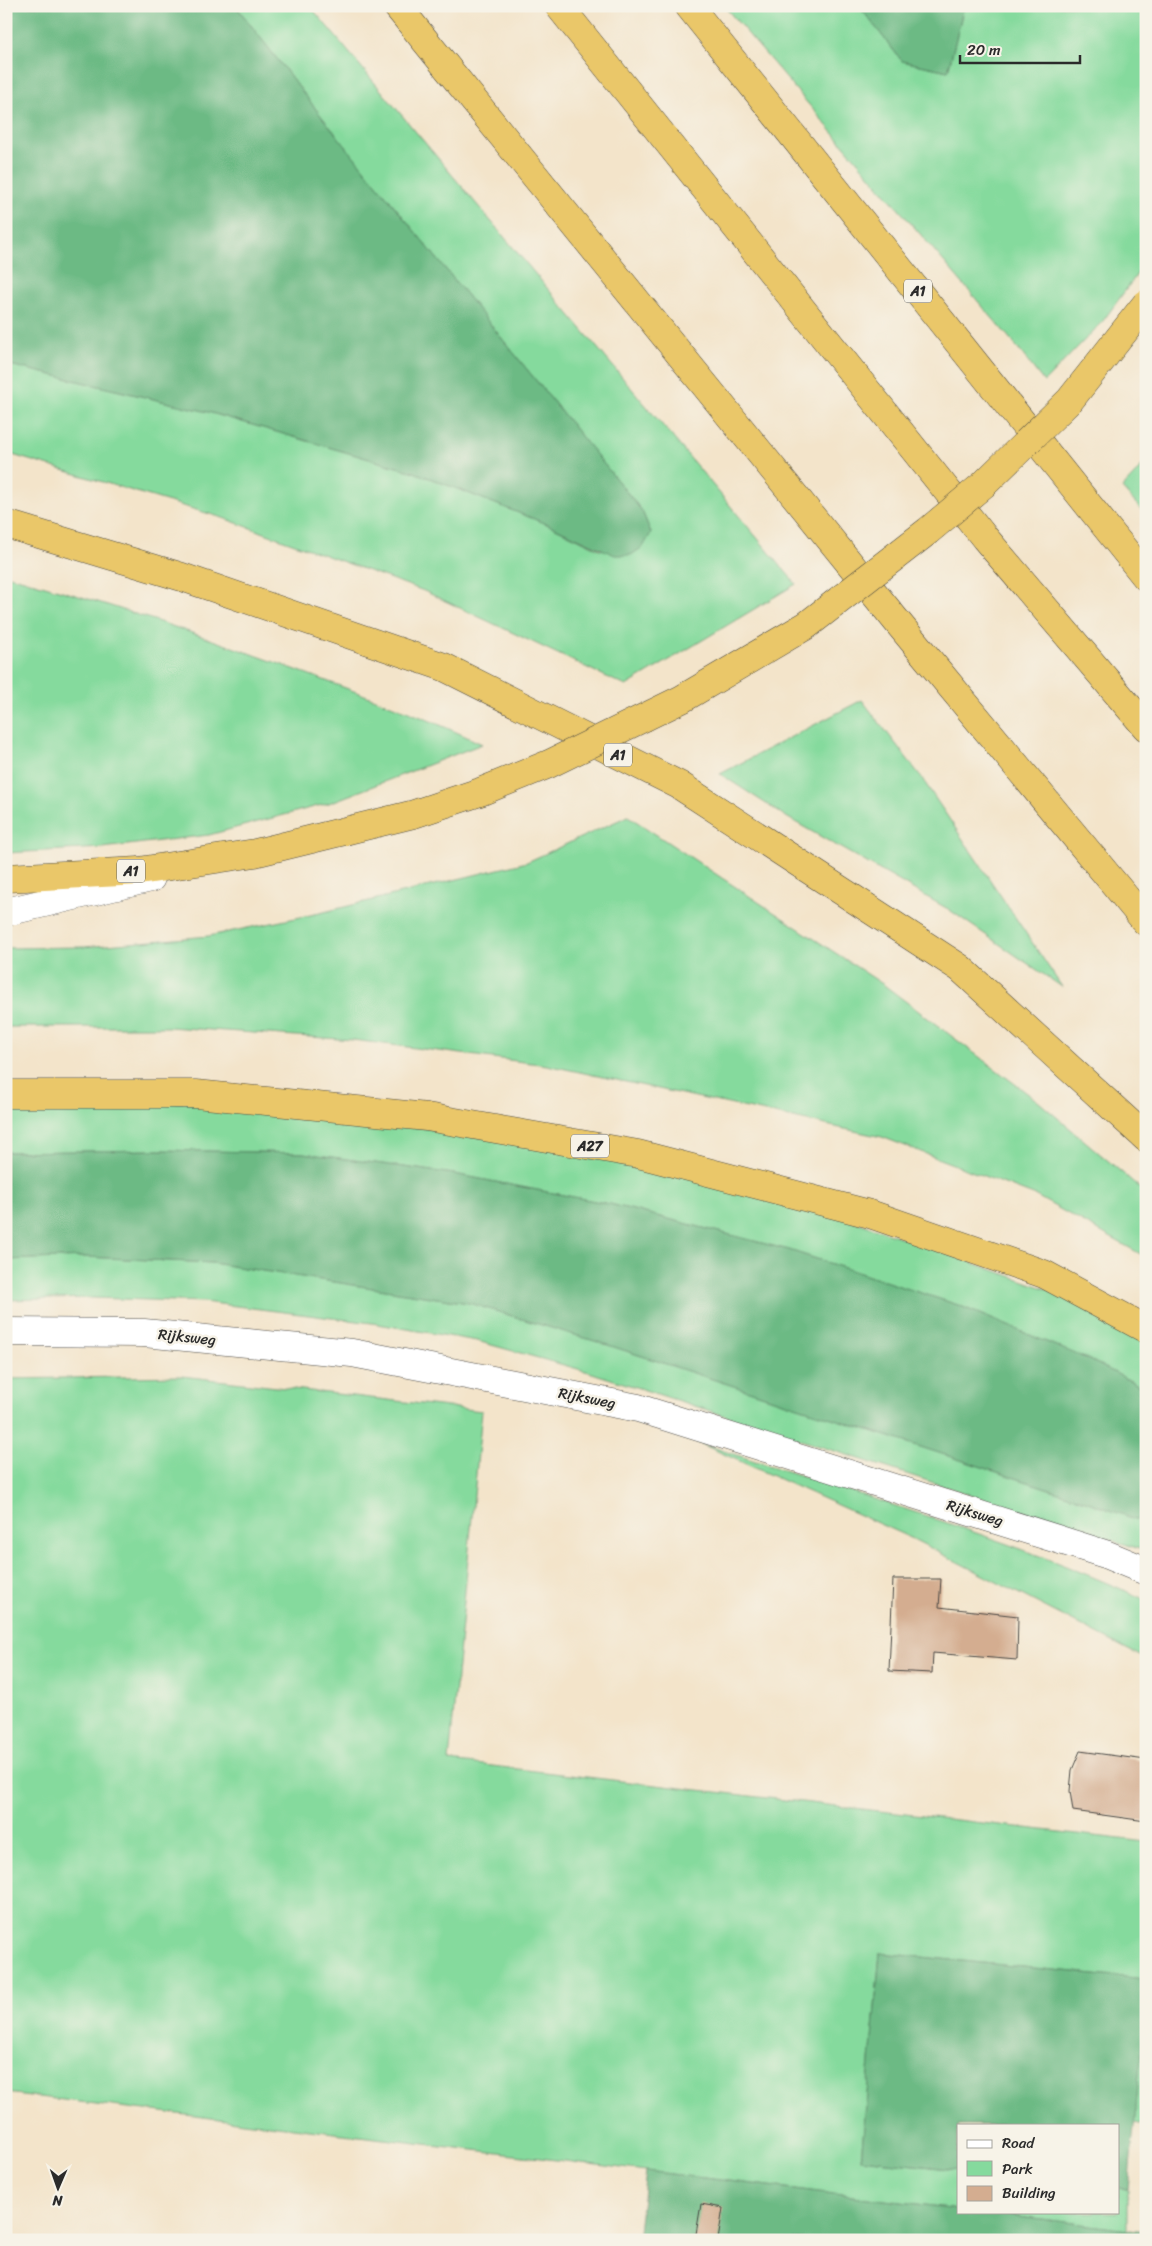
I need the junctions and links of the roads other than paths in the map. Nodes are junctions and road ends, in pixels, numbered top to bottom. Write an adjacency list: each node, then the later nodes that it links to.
1 (397, 6): 11 (highway)
2 (559, 6): 7 (highway)
3 (689, 6): 6 (highway, A1)
4 (1146, 304): 8 (highway, A1, bridge)
5 (6, 524): 13 (highway, A1)
6 (1146, 577)
7 (1146, 727)
8 (255, 853): 9 (highway, A1); 10 (street)
9 (6, 878)
10 (6, 912)
11 (1146, 922)
12 (6, 1094): 14 (highway, A27)
13 (1146, 1138)
14 (1146, 1329)
15 (6, 1332): 16 (street, Rijksweg)
16 (1146, 1571)

